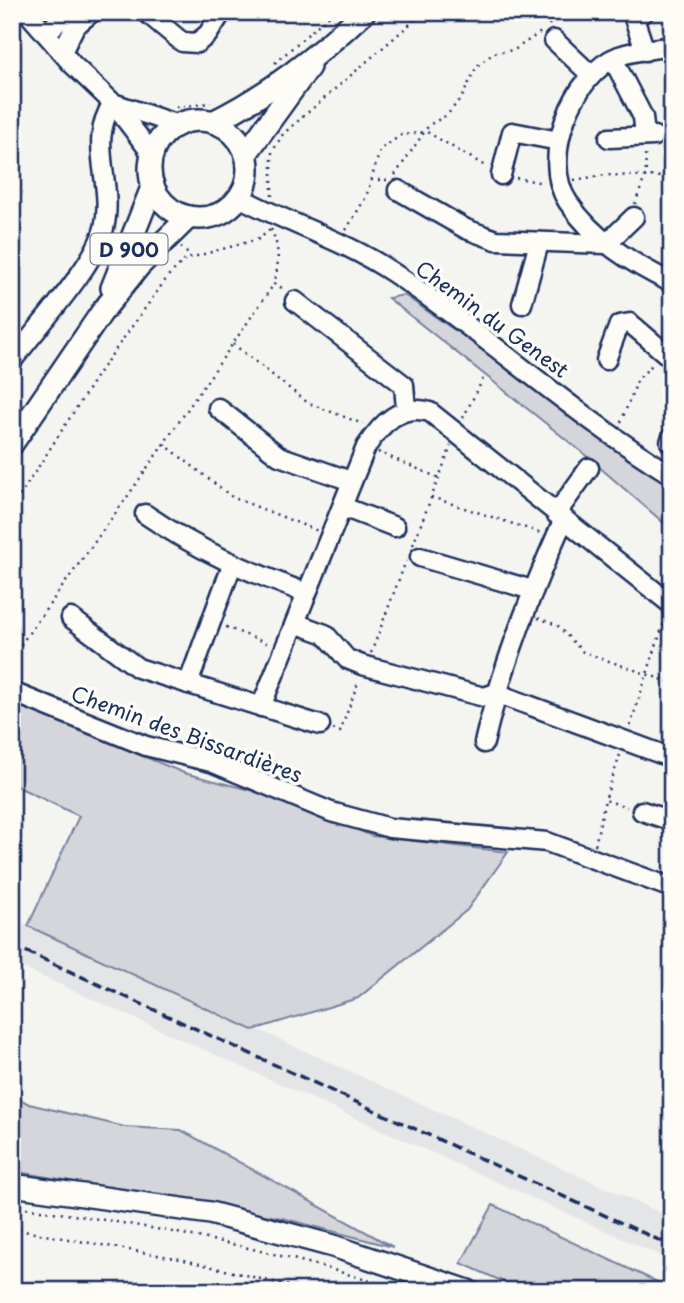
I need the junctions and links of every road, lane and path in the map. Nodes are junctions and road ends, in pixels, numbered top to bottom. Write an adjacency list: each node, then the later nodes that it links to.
1 (27, 12): 11 (street)
2 (67, 12): 11 (street)
3 (92, 12): 15 (street)
4 (146, 12): 5 (street)
5 (222, 12)
6 (333, 12): 18 (path)
7 (364, 12): 16 (main road)
8 (424, 12): 36 (path)
9 (554, 12): 24 (path)
10 (644, 12): 14 (street)
11 (46, 34): 15 (street)
12 (554, 40): 19 (street)
13 (672, 46): 14 (street)
14 (645, 51): 17 (street)
15 (62, 52): 21 (street)
16 (318, 54): 23 (main road); 29 (main road)
17 (613, 60): 19 (street); 25 (street)
18 (273, 65)
19 (591, 75): 27 (street)
20 (218, 101): 22 (path)
21 (113, 103): 22 (street); 28 (street); 48 (street)
22 (173, 117): 23 (main road); 28 (main road)
23 (213, 122): 29 (main road)
24 (427, 132): 32 (path); 37 (path)
25 (650, 136): 26 (street); 35 (path)
26 (609, 138)
27 (559, 141): 30 (street); 39 (street)
28 (152, 154): 31 (main road)
29 (246, 154): 33 (main road)
30 (501, 176)
31 (153, 185): 34 (main road); 44 (main road, D 900)
32 (394, 185): 38 (street)
33 (239, 197): 34 (main road); 36 (street, Chemin du Genest)
34 (189, 217): 44 (main road, D 900)
35 (634, 217): 39 (street)
36 (273, 223): 37 (street, Chemin du Genest); 41 (path); 62 (path)
37 (339, 242): 52 (street, Chemin du Genest)
38 (540, 243): 39 (street); 43 (street)
39 (606, 244): 40 (street)
40 (672, 283)
41 (274, 284): 42 (path); 45 (path)
42 (295, 301): 50 (street)
43 (522, 304)
44 (102, 312): 53 (main road, D 900)
45 (233, 344): 51 (path); 54 (path)
46 (668, 355): 47 (street); 52 (path)
47 (606, 360)
48 (12, 361)
49 (218, 408): 59 (street)
50 (406, 410): 51 (street); 64 (street)
51 (377, 430): 55 (street)
52 (615, 438): 57 (street, Chemin du Genest)
53 (12, 444)
54 (164, 444): 67 (path); 81 (path)
55 (366, 447): 58 (path); 59 (street)
56 (589, 468): 64 (street)
57 (672, 475)
58 (439, 478)
59 (351, 481): 61 (street)
60 (431, 497): 66 (path)
61 (343, 507): 65 (street); 67 (street)
62 (12, 508)
63 (145, 514): 69 (street)
64 (559, 517): 70 (street); 72 (street)
65 (395, 527)
66 (541, 533)
67 (330, 536): 71 (street)
68 (420, 557): 70 (street)
69 (232, 565): 71 (street); 75 (street)
70 (532, 590): 73 (street)
71 (306, 593): 76 (street)
72 (671, 604): 78 (path)
73 (525, 613): 78 (path); 82 (street)
74 (71, 618): 80 (street)
75 (210, 620): 77 (path); 80 (street)
76 (295, 623): 77 (street); 82 (street)
77 (284, 650): 83 (street)
78 (647, 675): 79 (path); 86 (path)
79 (672, 683)
80 (188, 684): 83 (street)
81 (13, 692): 91 (street, Chemin des Bissardières)
82 (496, 693): 85 (street); 86 (street)
83 (261, 707): 84 (street)
84 (320, 725)
85 (484, 743)
86 (624, 743): 87 (street); 88 (path)
87 (672, 758)
88 (605, 800): 89 (path); 91 (path)
89 (642, 811): 90 (street)
90 (672, 821)
91 (594, 858): 92 (street, Chemin des Bissardières)
92 (672, 888)
93 (12, 1185): 98 (main road)
94 (12, 1206): 97 (path)
95 (12, 1229): 96 (path)
96 (310, 1291)
97 (400, 1291)
98 (468, 1291)

